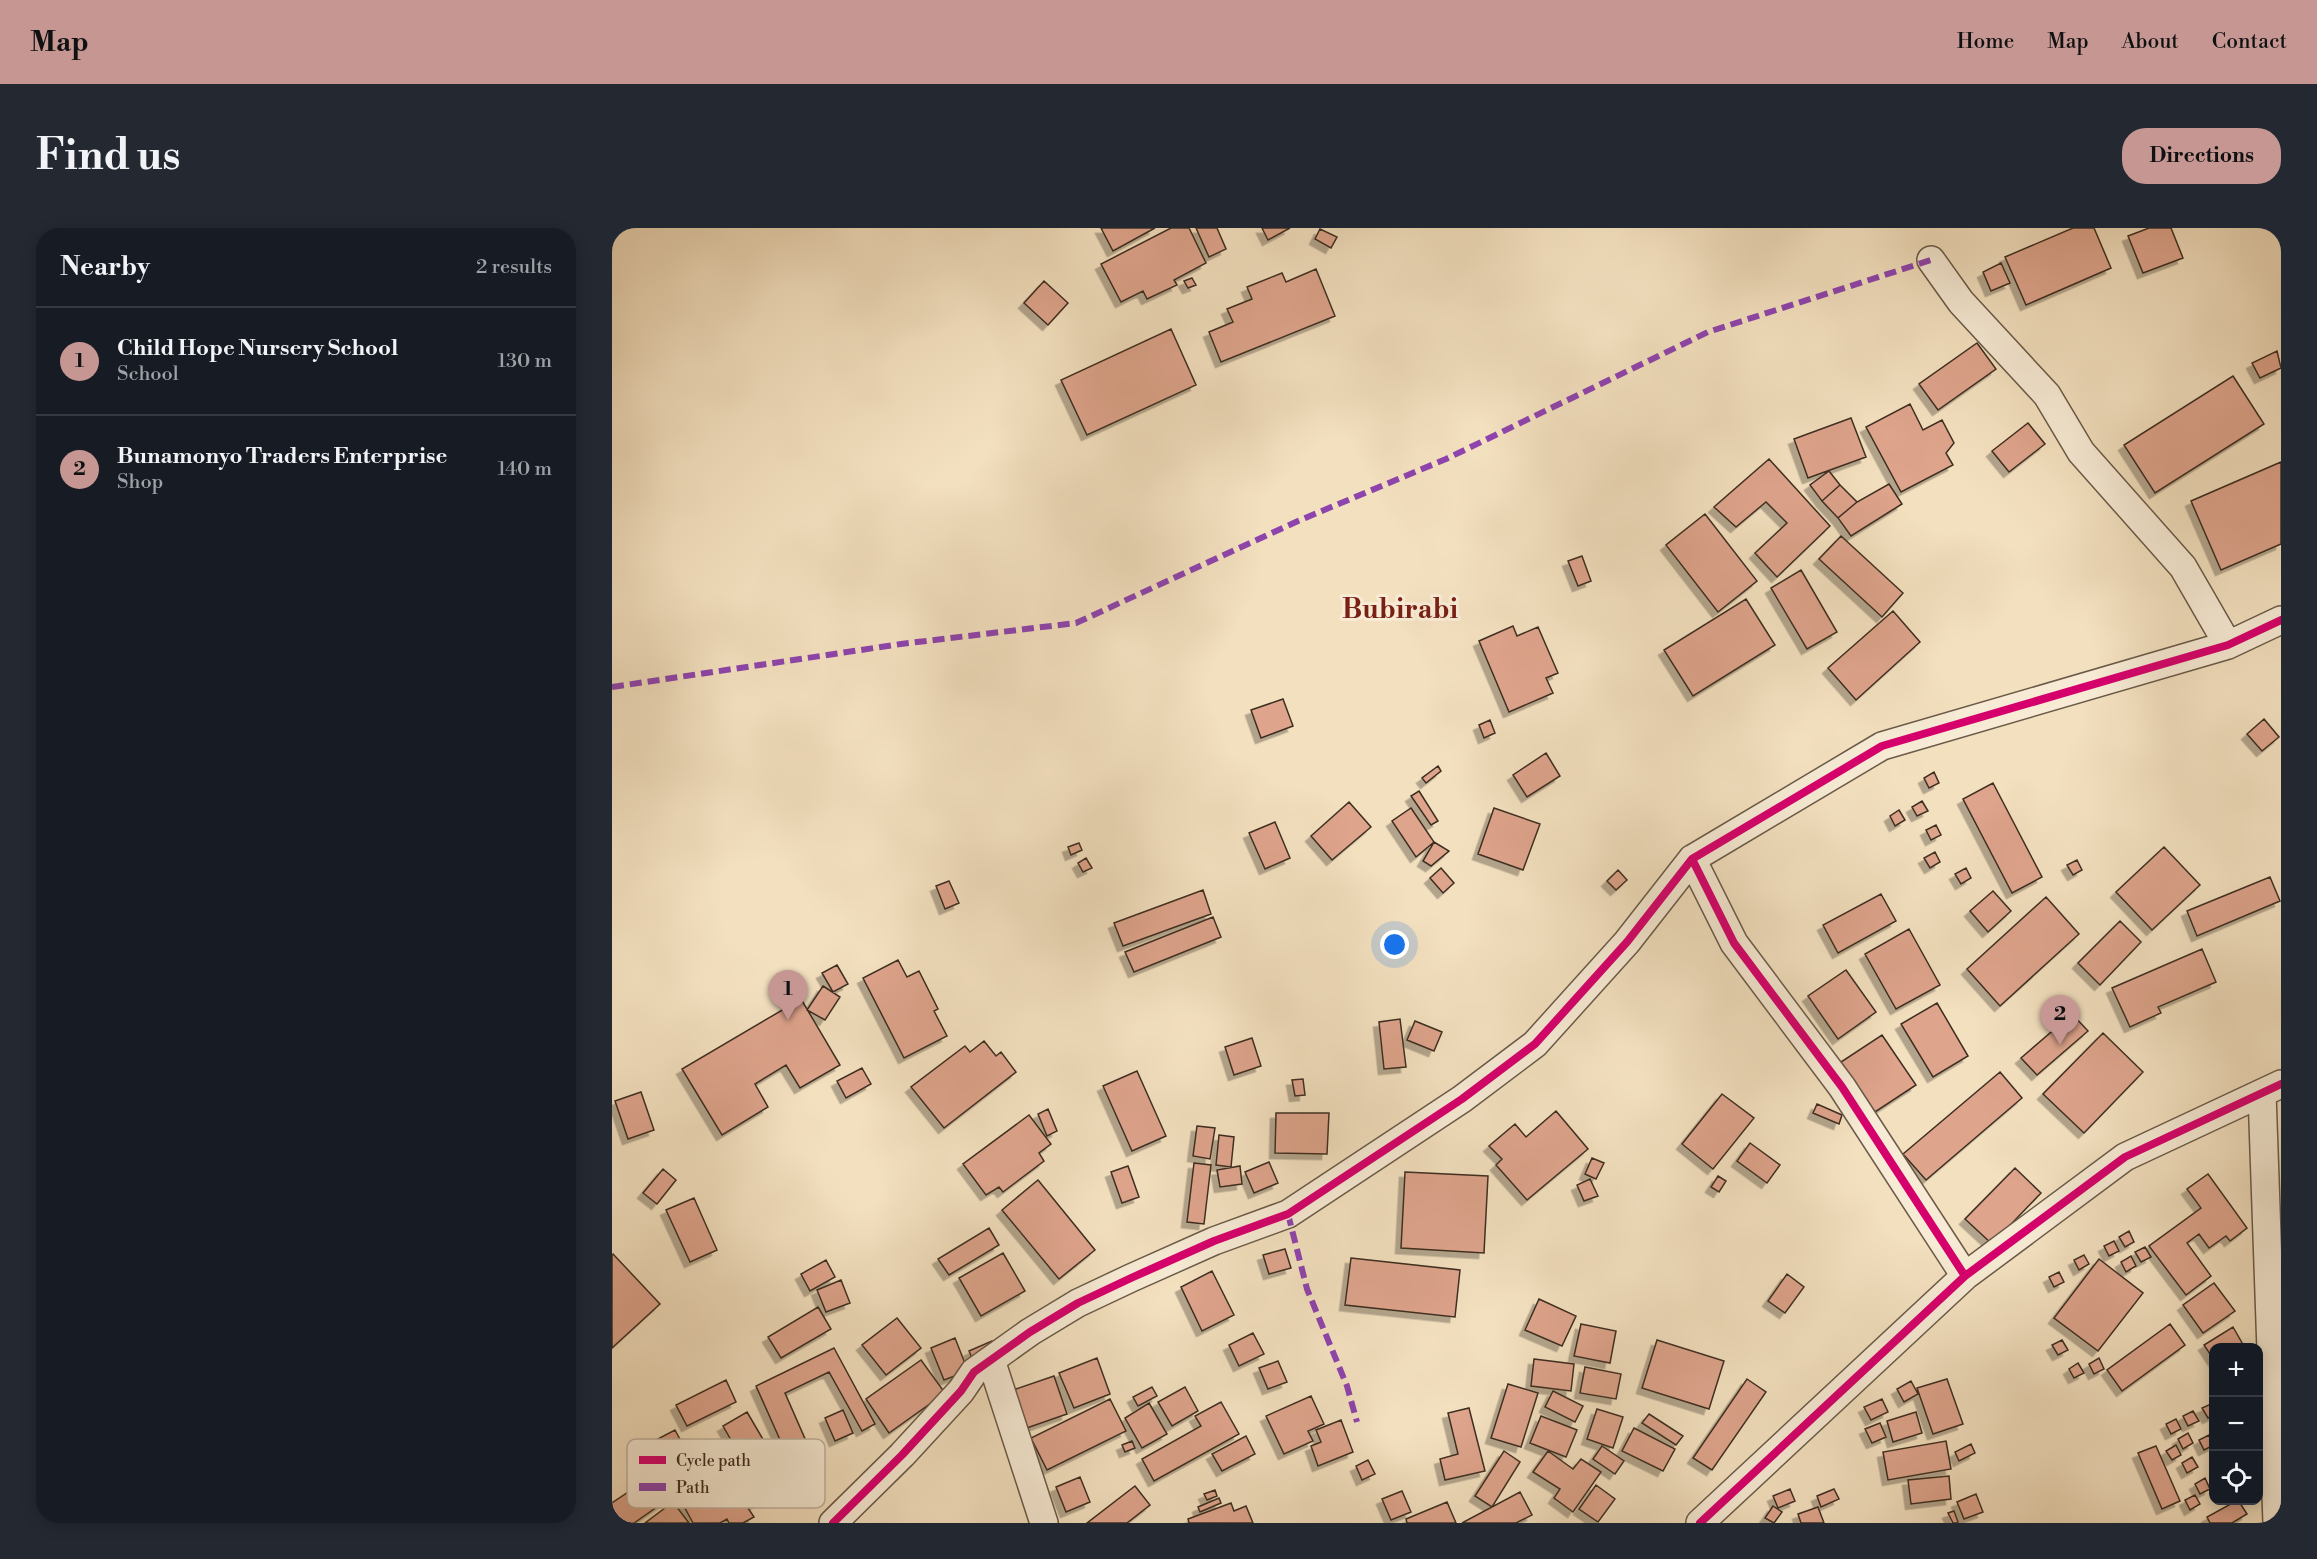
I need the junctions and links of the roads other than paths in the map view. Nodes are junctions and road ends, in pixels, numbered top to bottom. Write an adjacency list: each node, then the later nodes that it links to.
1 (1931, 260): 3 (street)
2 (2281, 620): 3 (street)
3 (2228, 645): 4 (street)
4 (1692, 858): 6 (street); 7 (street)
5 (2271, 1088): 6 (street); 11 (street)
6 (1965, 1276): 10 (street)
7 (991, 1360): 8 (street); 9 (street)
8 (833, 1523)
9 (1044, 1523)
10 (1700, 1523)
11 (2277, 1523)

